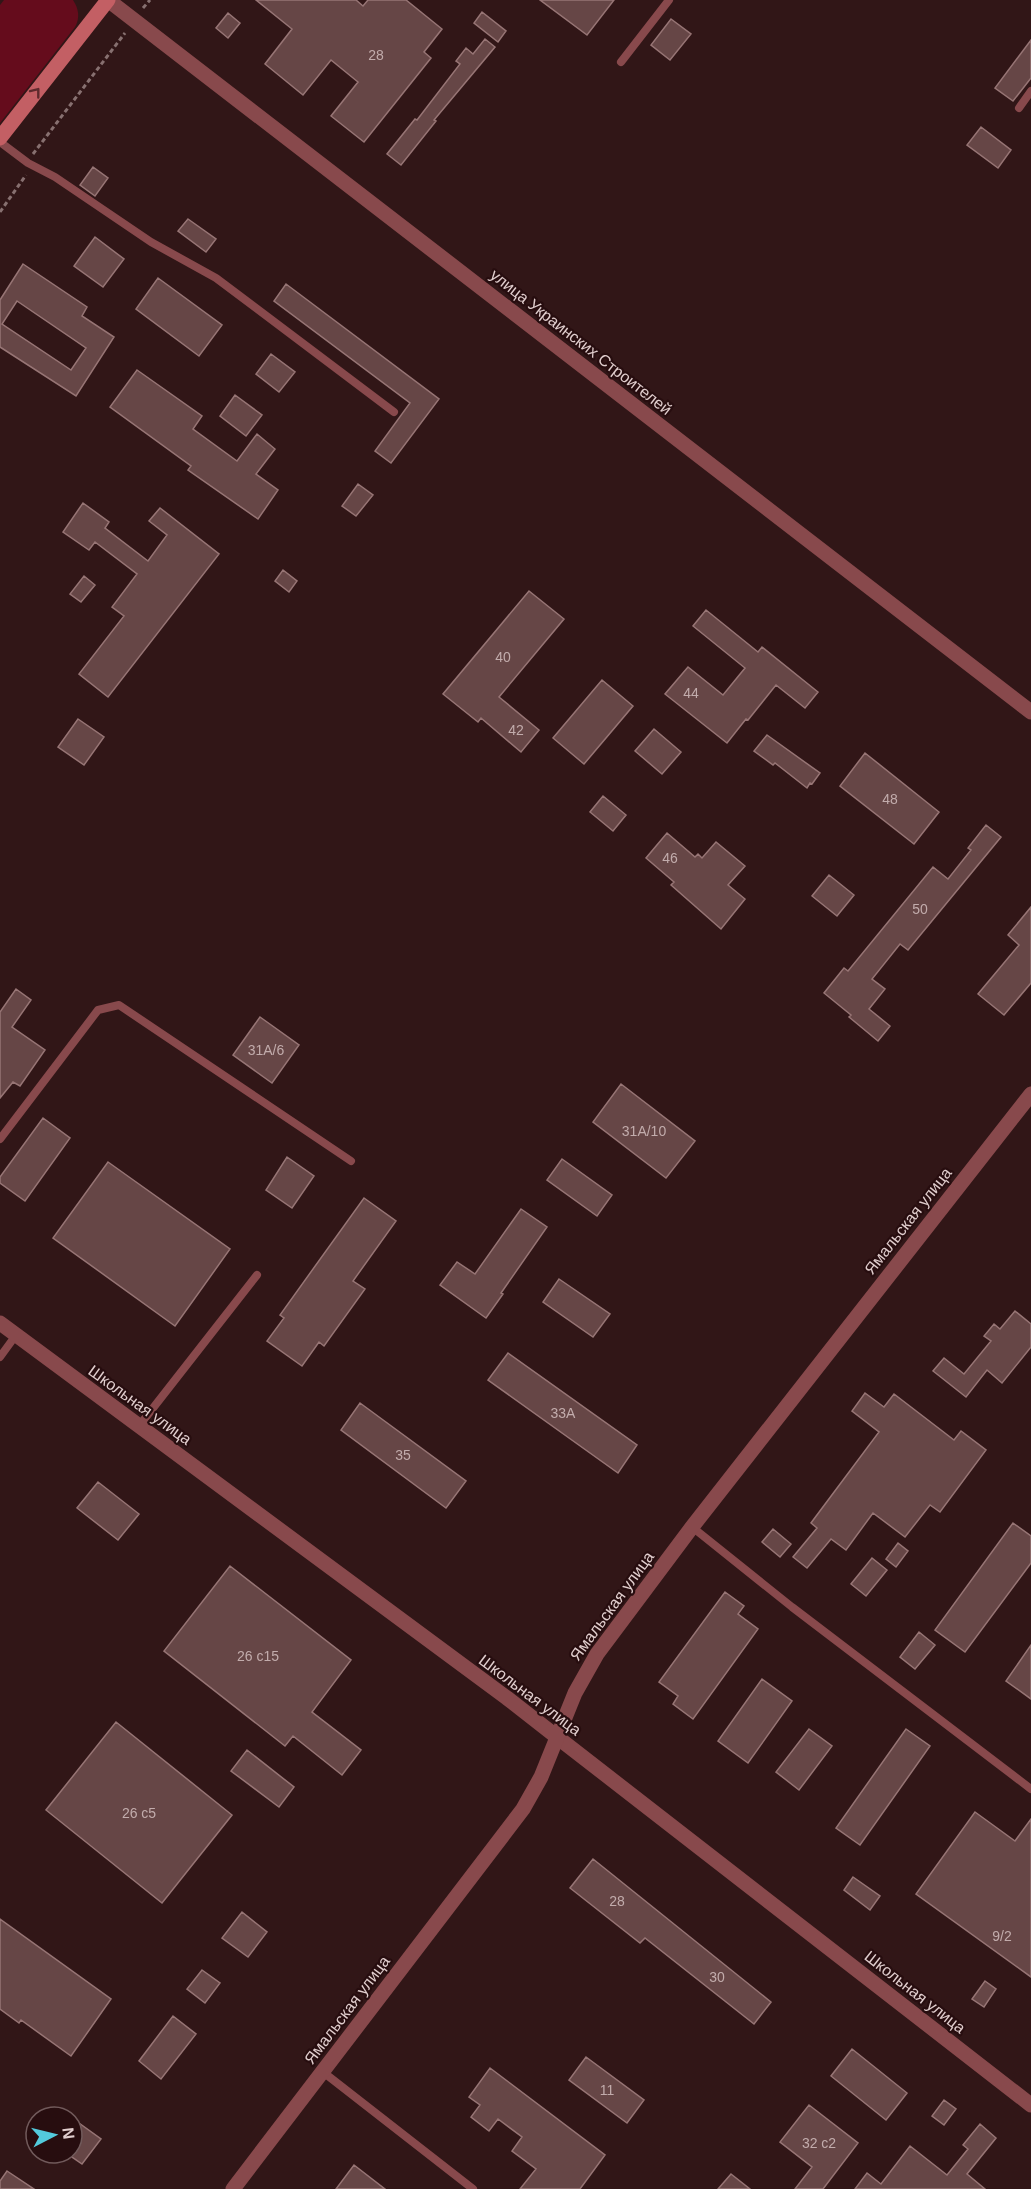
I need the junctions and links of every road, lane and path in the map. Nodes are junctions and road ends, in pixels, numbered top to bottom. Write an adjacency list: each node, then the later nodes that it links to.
1 (108, 0): 4 (street, улица Украинских Строителей); 8 (main road, one-way to 1)
2 (150, 0): 4 (path)
3 (669, 0): 5 (lane)
4 (135, 20): 9 (path); 12 (street, улица Украинских Строителей)
5 (621, 62)
6 (1031, 91): 7 (lane)
7 (1019, 108)
8 (0, 140): 9 (lane)
9 (30, 164): 10 (path); 11 (lane)
10 (0, 212)
11 (394, 412)
12 (1031, 712)
13 (1029, 1100): 21 (street, Ямальская улица)
14 (0, 1139): 15 (lane)
15 (351, 1161)
16 (257, 1275): 20 (lane)
17 (0, 1323): 18 (street, Школьная улица)
18 (16, 1335): 19 (lane); 20 (street, Школьная улица)
19 (0, 1357)
20 (139, 1426): 22 (street, Школьная улица)
21 (692, 1527): 22 (street, Ямальская улица); 23 (lane)
22 (557, 1737): 24 (street, Ямальская улица); 25 (street, Школьная улица)
23 (1031, 1789)
24 (323, 2072): 26 (street, Ямальская улица); 27 (lane)
25 (1031, 2105)
26 (233, 2189)
27 (473, 2189)

